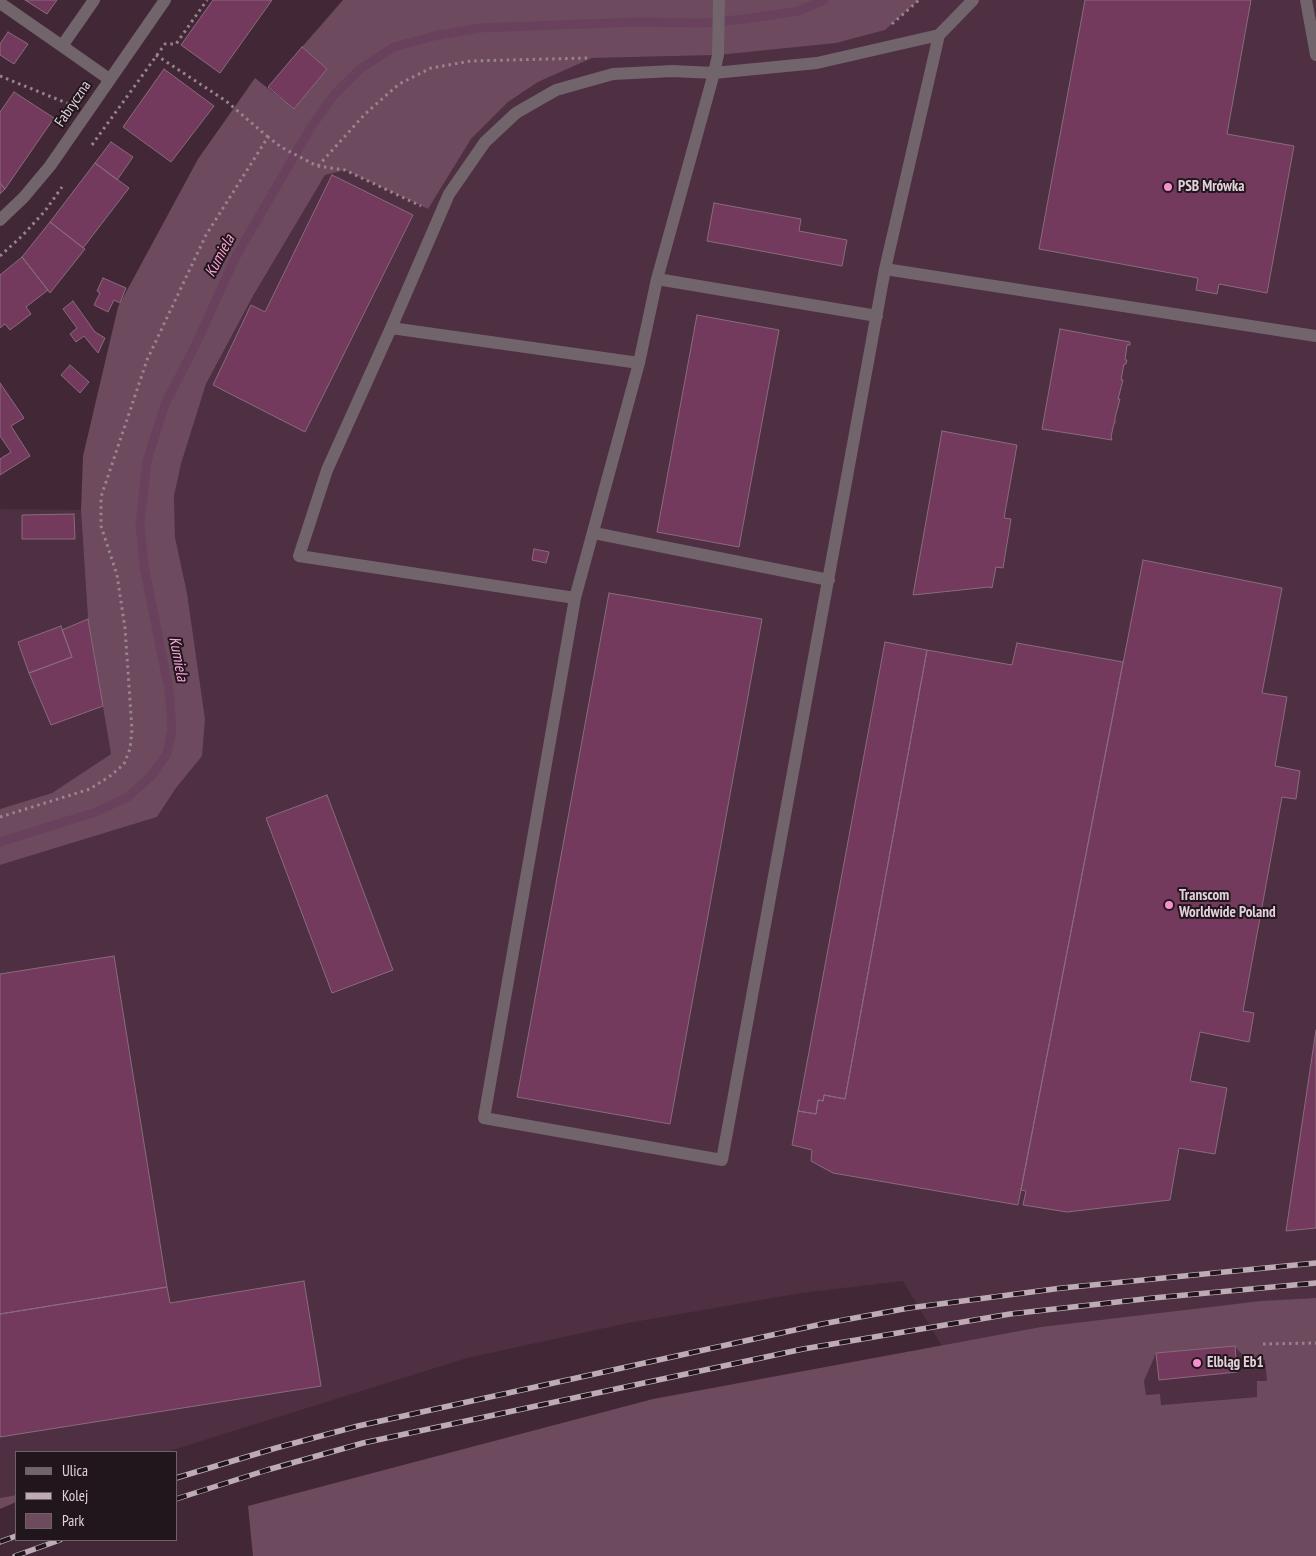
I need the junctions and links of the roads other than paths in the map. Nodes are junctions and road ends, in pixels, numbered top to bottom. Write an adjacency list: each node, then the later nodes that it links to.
1 (94, 0): 8 (street)
2 (165, 0): 11 (street, Fabryczna)
3 (719, 0): 10 (street)
4 (973, 0): 7 (street)
5 (1306, 0): 9 (street)
6 (0, 3): 8 (street)
7 (939, 35): 10 (street); 13 (street)
8 (62, 46): 11 (street)
9 (1316, 55)
10 (714, 73): 14 (street); 16 (street)
11 (109, 79): 12 (street, Fabryczna)
12 (0, 220)
13 (885, 269): 15 (street); 17 (street)
14 (657, 279): 15 (street); 18 (street)
15 (877, 316): 20 (street)
16 (390, 328): 18 (street); 21 (street)
17 (1316, 336)
18 (639, 363): 19 (street)
19 (594, 533): 20 (street); 21 (street)
20 (828, 580): 21 (street)
21 (575, 598)

